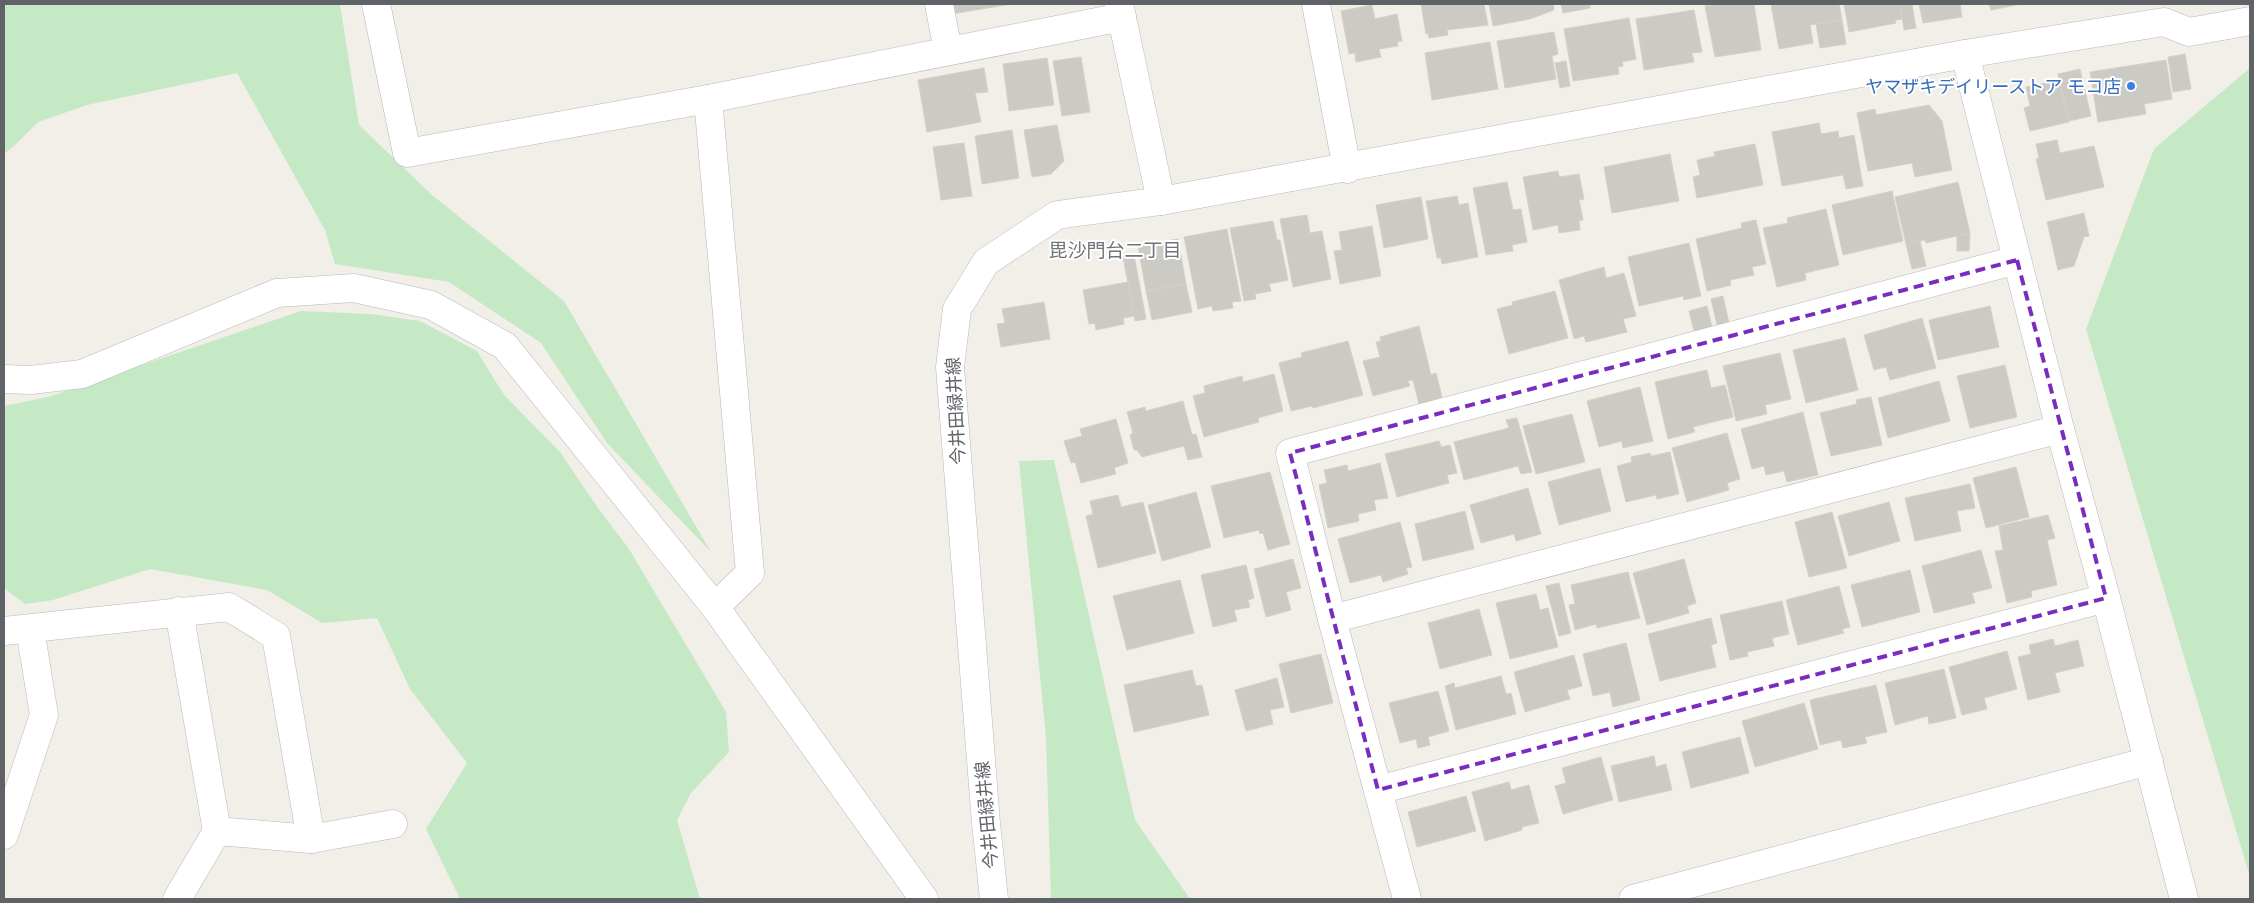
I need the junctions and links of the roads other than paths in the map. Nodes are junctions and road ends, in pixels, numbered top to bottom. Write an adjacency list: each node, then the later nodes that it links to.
1 (376, 4): 9 (street)
2 (940, 4): 7 (street)
3 (1316, 4): 10 (street)
4 (1120, 10): 7 (street); 11 (street)
5 (2163, 13): 6 (street); 8 (street, 今井田緑井線)
6 (2250, 21)
7 (948, 52): 9 (street)
8 (1965, 54): 10 (street, 今井田緑井線); 12 (street)
9 (708, 99): 16 (street)
10 (1347, 169): 11 (street, 今井田緑井線)
11 (1161, 201): 28 (street, 今井田緑井線)
12 (2017, 260): 14 (street); 18 (street)
13 (4, 379): 16 (street)
14 (2060, 429): 15 (street); 18 (street)
15 (2106, 598): 20 (street); 21 (street)
16 (715, 607): 27 (street)
17 (179, 611): 19 (street); 23 (street); 25 (street)
18 (1332, 619): 21 (street)
19 (17, 630): 24 (street)
20 (2148, 762): 30 (street); 31 (street)
21 (1378, 790): 29 (street)
22 (393, 824): 25 (street)
23 (217, 831): 25 (street); 26 (street)
24 (4, 835)
25 (311, 839)
26 (177, 899)
27 (924, 899)
28 (994, 899)
29 (1407, 899)
30 (1633, 899)
31 (2184, 899)

